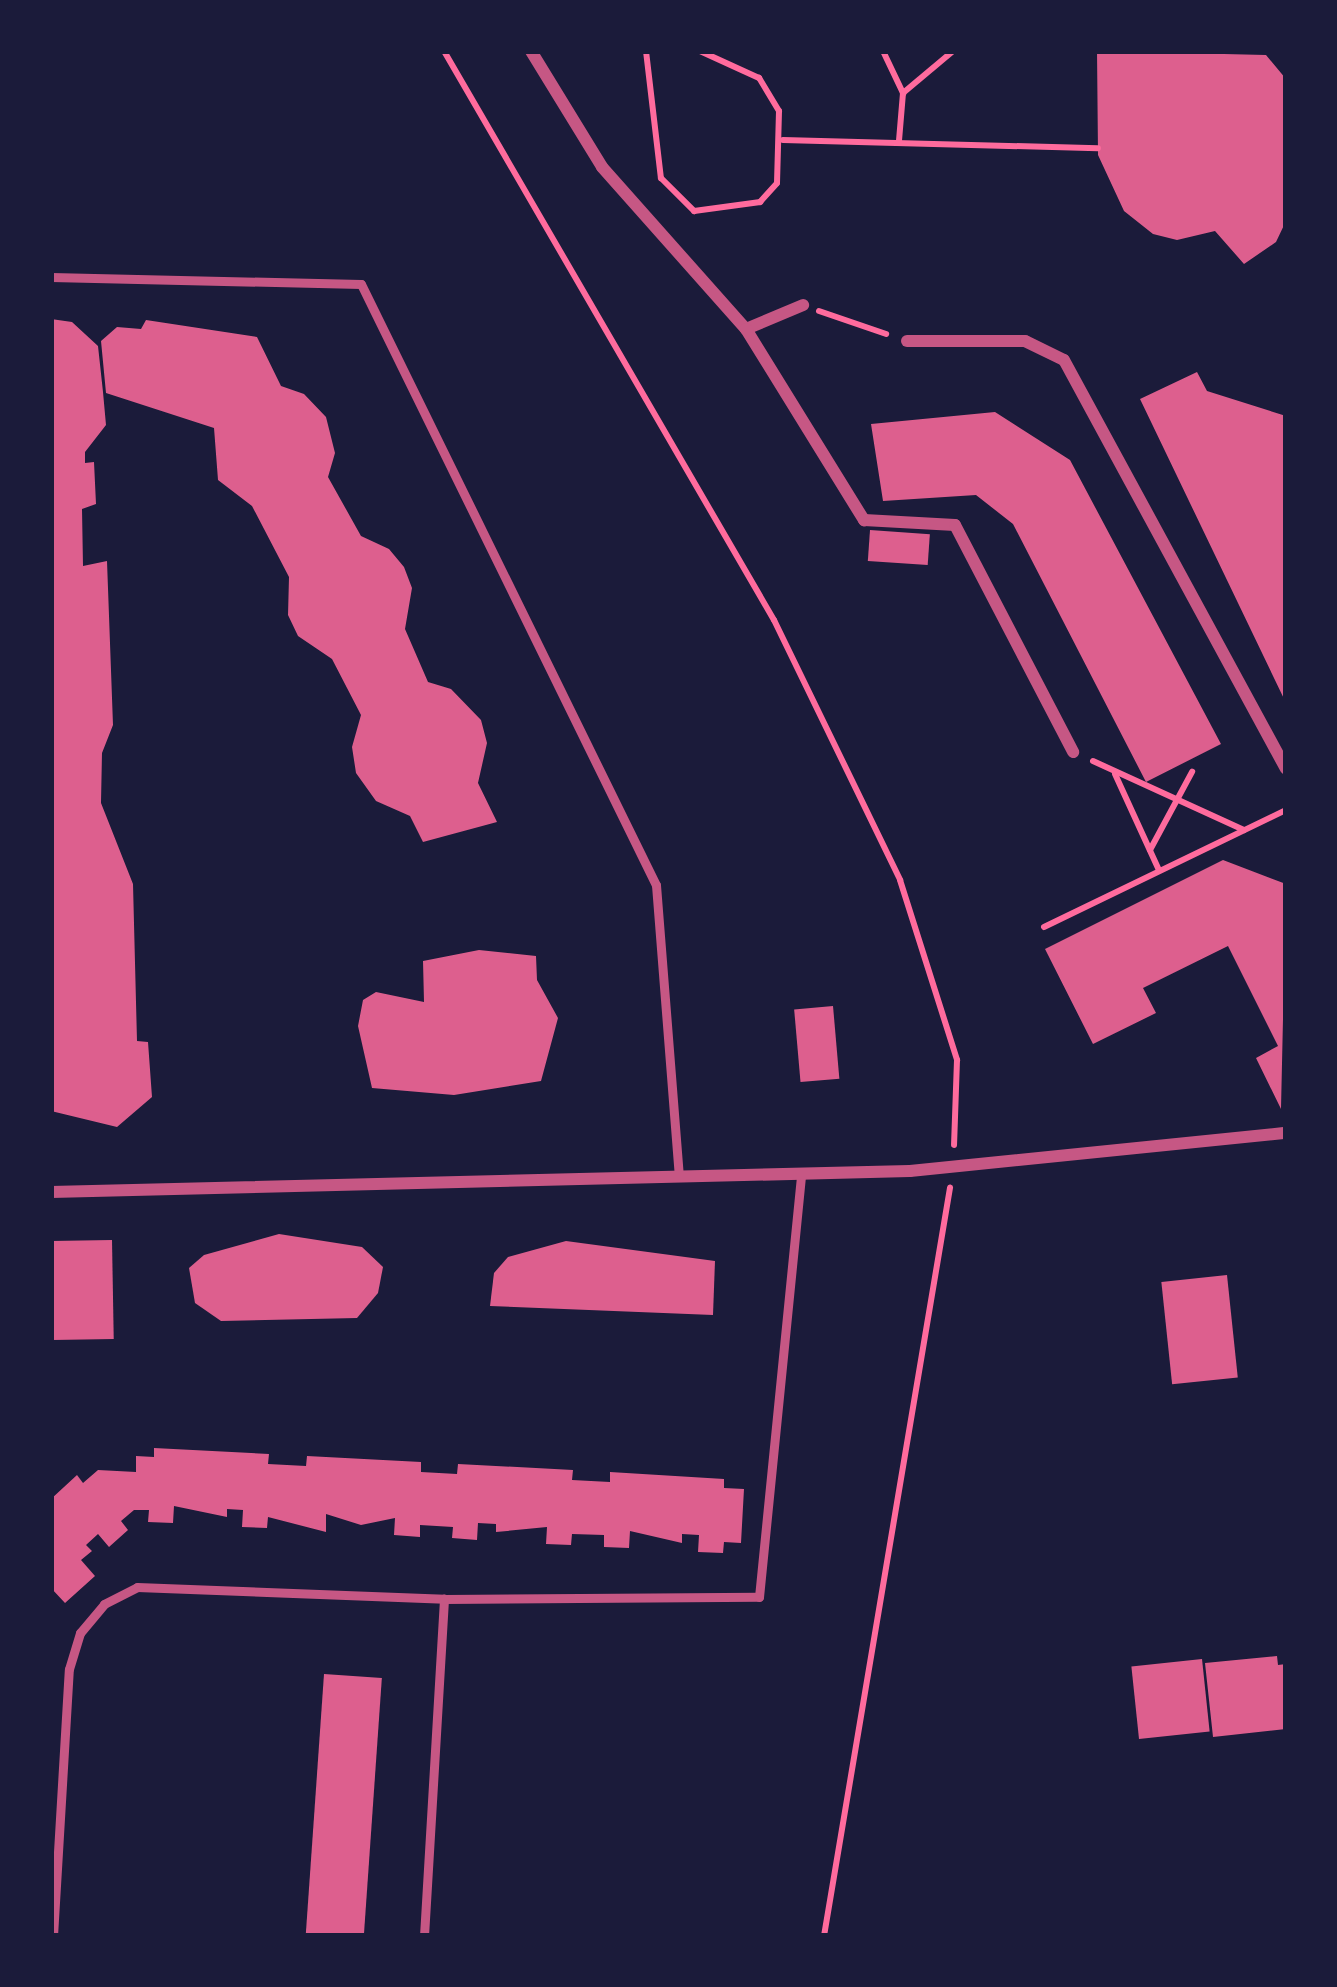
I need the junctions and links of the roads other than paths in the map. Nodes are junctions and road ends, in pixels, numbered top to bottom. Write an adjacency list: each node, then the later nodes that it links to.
1 (531, 51): 4 (street)
2 (51, 277): 10 (lane)
3 (803, 305): 4 (street)
4 (746, 329): 6 (street)
5 (907, 341): 7 (street)
6 (1073, 752)
7 (1286, 769)
8 (1286, 1133): 9 (street)
9 (801, 1175): 10 (street); 12 (lane)
10 (680, 1177): 11 (street)
11 (51, 1192)
12 (444, 1599): 13 (lane); 15 (lane)
13 (56, 1815): 14 (lane)
14 (53, 1936)
15 (424, 1936)

